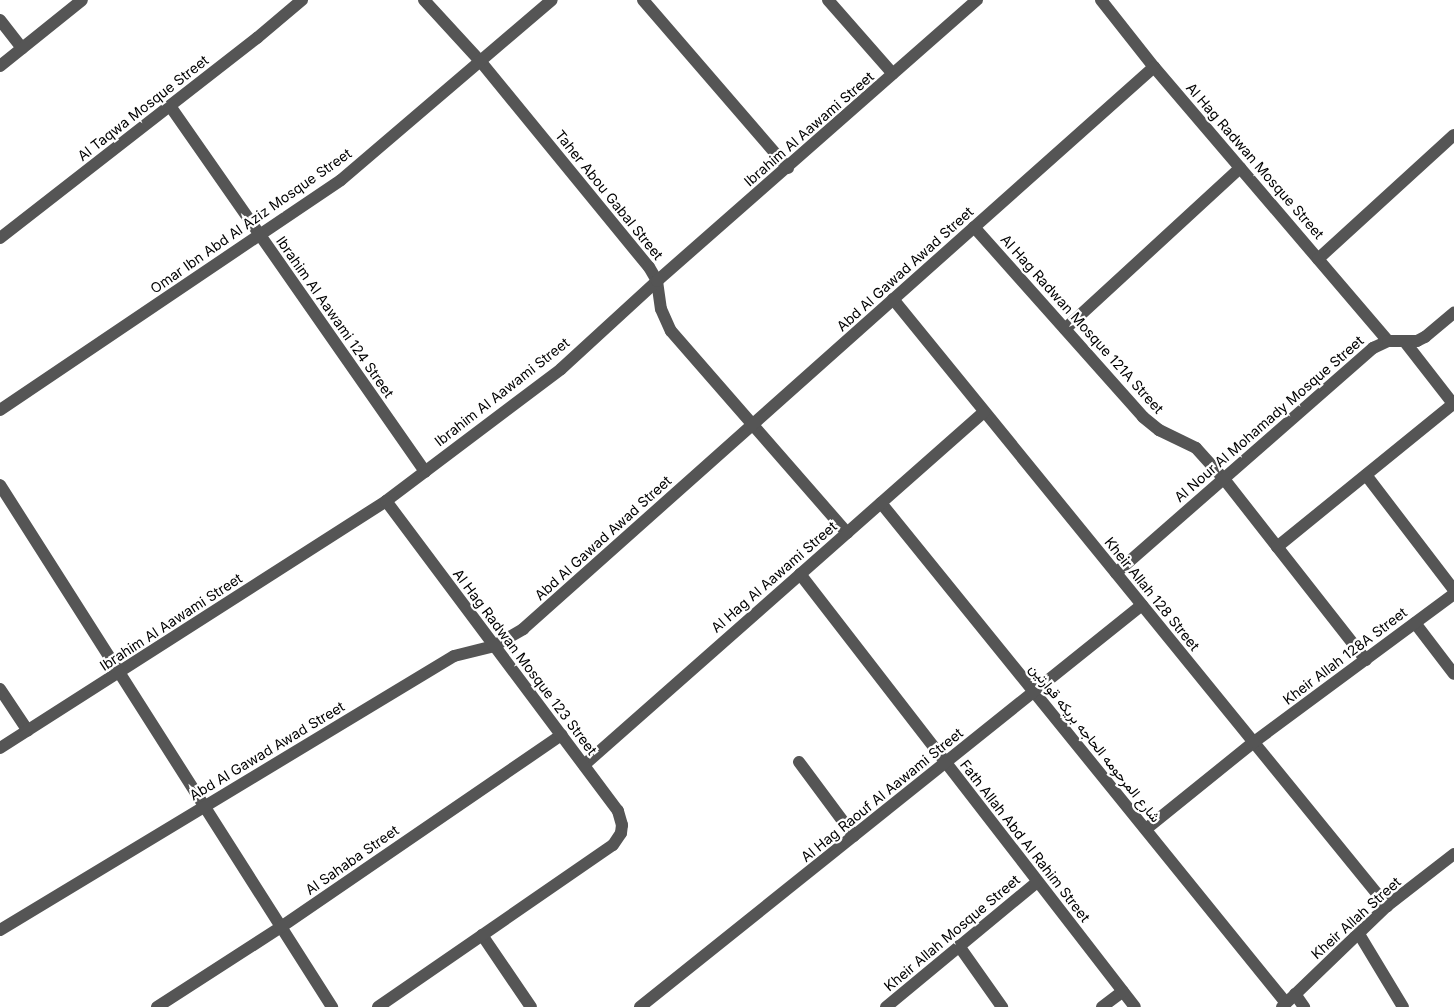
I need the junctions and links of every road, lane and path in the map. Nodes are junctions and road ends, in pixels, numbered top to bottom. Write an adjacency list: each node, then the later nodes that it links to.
1 (82, 0): 10 (street)
2 (302, 0): 15 (street, Al Taqwa Mosque Street)
3 (424, 0): 11 (street, Taher Abou Gabal Street)
4 (552, 0): 11 (street, Omar Ibn Abd Al Aziz Mosque Street)
5 (643, 0): 17 (street)
6 (828, 0): 14 (street)
7 (977, 0): 14 (street, Ibrahim Al Aawami Street)
8 (1101, 0): 13 (street, Al Hag Radwan Mosque Street)
9 (0, 20): 10 (street)
10 (22, 48): 12 (street)
11 (481, 62): 20 (street, Omar Ibn Abd Al Aziz Mosque Street); 23 (street, Taher Abou Gabal Street)
12 (0, 66)
13 (1154, 67): 18 (street, Al Hag Radwan Mosque Street); 19 (street, Abd Al Gawad Awad Street)
14 (893, 74): 17 (street, Ibrahim Al Aawami Street)
15 (170, 106): 20 (street, Ibrahim Al Aawami 124 Street); 21 (street, Al Taqwa Mosque Street)
16 (1454, 135): 22 (street)
17 (788, 168): 23 (street, Ibrahim Al Aawami Street)
18 (1240, 168): 22 (street, Al Hag Radwan Mosque Street); 26 (street)
19 (974, 227): 24 (street, Abd Al Gawad Awad Street); 26 (street, Al Hag Radwan Mosque 121A Street)
20 (261, 236): 30 (street, Omar Ibn Abd Al Aziz Mosque Street); 33 (street, Ibrahim Al Aawami 124 Street)
21 (0, 238)
22 (1318, 259): 27 (street, Al Hag Radwan Mosque Street)
23 (657, 281): 32 (street, Taher Abou Gabal Street); 33 (street, Ibrahim Al Aawami Street)
24 (894, 299): 31 (street, Kheir Allah 128 Street); 32 (street, Abd Al Gawad Awad Street)
25 (1454, 313): 28 (street)
26 (1065, 329): 35 (street, Al Hag Radwan Mosque 121A Street)
27 (1388, 341): 28 (street); 35 (street, Al Nour Al Mohamady Mosque Street)
28 (1405, 342): 29 (street)
29 (1454, 404): 34 (street)
30 (0, 410)
31 (984, 412): 38 (street, Al Hag Al Aawami Street); 41 (street, Kheir Allah 128 Street)
32 (753, 424): 39 (street, Taher Abou Gabal Street); 47 (street, Abd Al Gawad Awad Street)
33 (425, 472): 37 (street, Ibrahim Al Aawami Street)
34 (1366, 475): 40 (street); 43 (street)
35 (1224, 479): 40 (street, Al Hag Radwan Mosque 121A Street); 41 (street, Al Nour Al Mohamady Mosque Street)
36 (0, 485): 49 (street)
37 (386, 501): 47 (street, Al Hag Radwan Mosque 123 Street); 49 (street, Ibrahim Al Aawami Street)
38 (881, 503): 39 (street, Al Hag Al Aawami Street); 52 (street, شارع المرحومه الحاجه بريكه قوارتين)
39 (847, 532): 42 (street, Al Hag Al Aawami Street)
40 (1277, 547): 48 (street, Al Hag Radwan Mosque 121A Street)
41 (1116, 573): 45 (street, Kheir Allah 128 Street)
42 (800, 574): 58 (street, Fath Allah Abd Al Rahim Street); 59 (street, Al Hag Al Aawami Street)
43 (1454, 590)
44 (1454, 594): 46 (street, Kheir Allah 128A Street)
45 (1142, 605): 52 (street, Al Hag Raouf Al Aawami Street); 55 (street, Kheir Allah 128 Street)
46 (1415, 623): 48 (street, Kheir Allah 128A Street); 50 (street)
47 (494, 646): 54 (street, Al Hag Radwan Mosque 123 Street); 60 (street, Abd Al Gawad Awad Street)
48 (1366, 660): 55 (street, Kheir Allah 128A Street)
49 (120, 673): 53 (street, Ibrahim Al Aawami Street); 60 (street)
50 (1454, 674)
51 (0, 689): 53 (street)
52 (1035, 692): 58 (street, Al Hag Raouf Al Aawami Street); 61 (street, شارع المرحومه الحاجه بريكه قوارتين)
53 (28, 731): 56 (street, Ibrahim Al Aawami Street)
54 (561, 735): 59 (street, Al Hag Radwan Mosque 123 Street); 66 (street, Al Sahaba Street)
55 (1254, 742): 61 (street, Kheir Allah 128A Street); 65 (street, Kheir Allah 128 Street)
56 (0, 748)
57 (798, 762): 62 (street)
58 (945, 763): 62 (street, Al Hag Raouf Al Aawami Street); 64 (street, Fath Allah Abd Al Rahim Street)
59 (584, 765): 69 (street, Al Hag Radwan Mosque 123 Street)
60 (204, 806): 66 (street); 67 (street, Abd Al Gawad Awad Street)
61 (1146, 829): 72 (street, شارع المرحومه الحاجه بريكه قوارتين)
62 (854, 836): 77 (street, Al Hag Raouf Al Aawami Street)
63 (1454, 854): 65 (street, Kheir Allah Street)
64 (1037, 882): 70 (street, Kheir Allah Mosque Street); 71 (street, Fath Allah Abd Al Rahim Street)
65 (1387, 906): 68 (street, Kheir Allah Street)
66 (281, 927): 73 (street, Al Sahaba Street); 74 (street)
67 (0, 930)
68 (1359, 934): 72 (street, Kheir Allah Street); 83 (street)
69 (482, 935): 75 (street); 76 (street)
70 (959, 946): 78 (street, Kheir Allah Mosque Street); 79 (street)
71 (1123, 991): 80 (street); 81 (street, Fath Allah Abd Al Rahim Street)
72 (1288, 1001): 82 (street, شارع المرحومه الحاجه بريكه قوارتين)
73 (157, 1007)
74 (332, 1007)
75 (378, 1007)
76 (531, 1007)
77 (640, 1007)
78 (886, 1007)
79 (1002, 1007)
80 (1102, 1007)
81 (1135, 1007)
82 (1304, 1007)
83 (1402, 1007)

